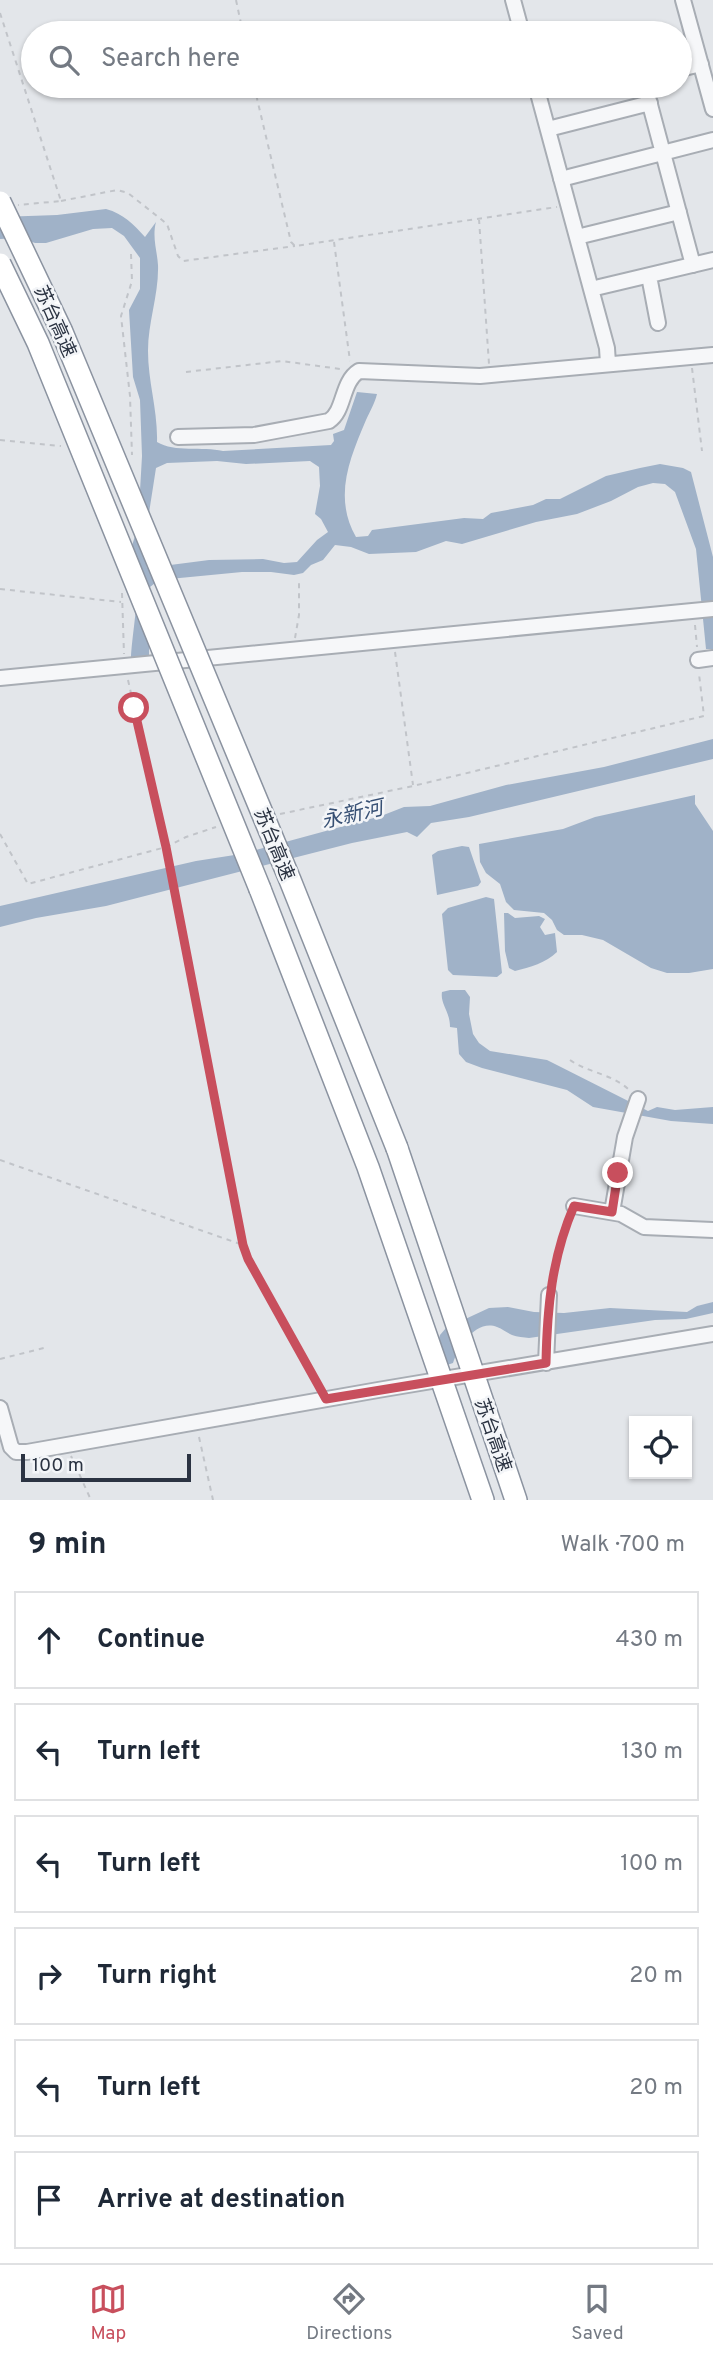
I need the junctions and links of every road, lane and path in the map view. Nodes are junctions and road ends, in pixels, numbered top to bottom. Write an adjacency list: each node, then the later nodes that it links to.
1 (236, 0): 5 (path)
2 (513, 0): 6 (street)
3 (683, 0): 7 (street)
4 (0, 13): 11 (path)
5 (240, 21)
6 (519, 21)
7 (689, 21)
8 (692, 32): 9 (street)
9 (701, 64): 10 (street); 17 (street)
10 (692, 66)
11 (21, 78)
12 (28, 98): 22 (path)
13 (257, 98): 29 (path)
14 (539, 98): 18 (street)
15 (649, 98): 16 (street)
16 (650, 103): 18 (street); 20 (street)
17 (713, 108)
18 (548, 129): 21 (street)
19 (713, 140): 20 (street)
20 (663, 153): 21 (street); 25 (street)
21 (561, 179): 24 (street)
22 (61, 201): 23 (path); 29 (path)
23 (9, 203): 79 (highway, 苏台高速, bridge)
24 (568, 205): 26 (path); 27 (street)
25 (679, 212): 27 (street); 32 (street)
26 (479, 219): 28 (path); 41 (path)
27 (577, 237): 34 (street)
28 (334, 241): 29 (path); 39 (path)
29 (295, 246)
30 (713, 260): 32 (street)
31 (0, 264): 74 (highway, 苏台高速, bridge)
32 (693, 265): 33 (street)
33 (649, 276): 34 (street); 35 (street)
34 (591, 289): 38 (street)
35 (658, 323)
36 (713, 355): 37 (street)
37 (691, 357): 38 (street); 43 (path)
38 (608, 364): 41 (street)
39 (359, 371): 40 (path); 41 (street); 42 (street)
40 (186, 372)
41 (491, 375)
42 (178, 437)
43 (702, 451)
44 (299, 580): 49 (path)
45 (0, 589): 46 (path)
46 (121, 602)
47 (702, 610): 48 (street); 50 (path)
48 (393, 640): 49 (street); 53 (path)
49 (295, 650): 51 (street)
50 (706, 659): 53 (path)
51 (125, 666): 52 (street); 57 (path)
52 (0, 678)
53 (413, 786): 54 (path)
54 (269, 816)
55 (217, 827): 57 (path)
56 (0, 834): 57 (path)
57 (166, 847): 64 (path)
58 (570, 1060): 59 (path)
59 (638, 1100): 62 (street)
60 (0, 1160): 64 (path)
61 (574, 1206): 62 (street); 65 (path)
62 (612, 1212): 63 (street)
63 (713, 1230)
64 (243, 1245): 70 (path)
65 (549, 1300): 69 (street)
66 (713, 1335): 69 (street)
67 (44, 1348): 68 (path)
68 (0, 1359)
69 (546, 1363): 70 (street)
70 (326, 1399): 72 (street)
71 (0, 1408): 73 (street)
72 (196, 1422): 73 (street); 76 (path)
73 (66, 1445): 75 (path)
74 (475, 1473): 77 (highway); 78 (highway, 苏台高速)
75 (91, 1500)
76 (213, 1500)
77 (478, 1500)
78 (483, 1500)
79 (516, 1500)

